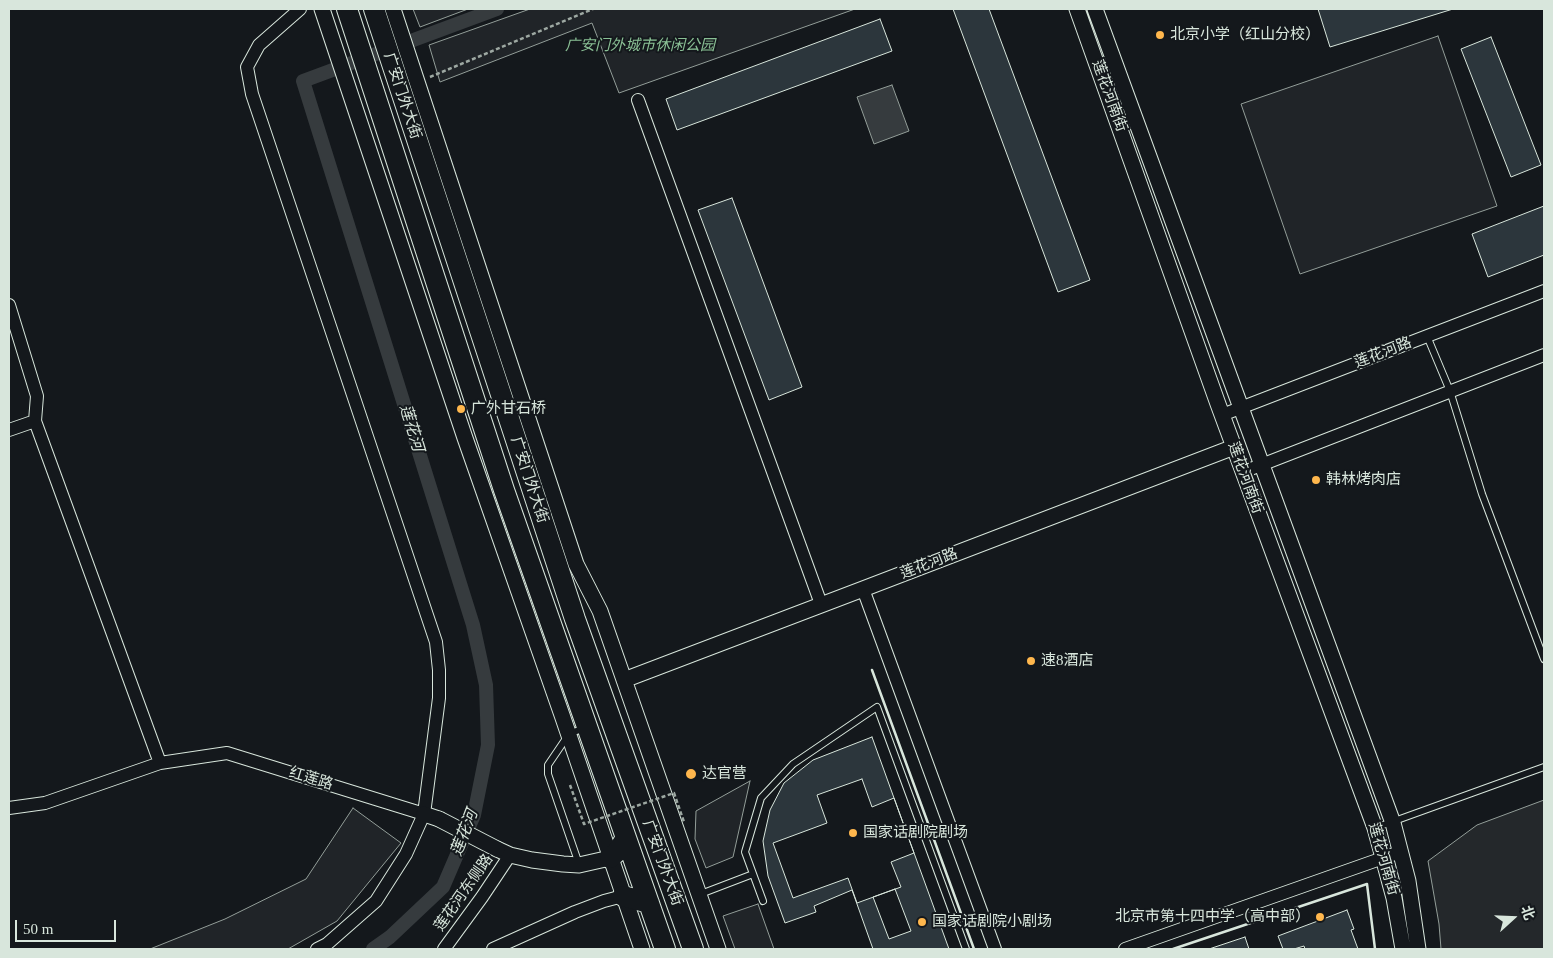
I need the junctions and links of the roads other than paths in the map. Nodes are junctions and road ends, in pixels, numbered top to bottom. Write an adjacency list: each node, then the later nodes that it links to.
1 (300, 9): 29 (street)
2 (322, 9): 25 (street, 广安门外大街)
3 (1077, 9): 15 (street, 莲花河南街)
4 (1095, 9): 14 (street, 莲花河南街)
5 (384, 11): 7 (highway, 广安门外大街)
6 (349, 17): 25 (highway, 广安门外大街)
7 (403, 69): 24 (street, 广安门外大街); 48 (highway, 广安门外大街)
8 (638, 100): 22 (street)
9 (1544, 291): 11 (street, 莲花河路)
10 (9, 305): 16 (street)
11 (1427, 336): 13 (lane); 14 (street, 莲花河路)
12 (1544, 355): 13 (street)
13 (1450, 391): 19 (street); 23 (lane)
14 (1241, 407): 15 (street, 莲花河路); 19 (street, 莲花河南街)
15 (1222, 415): 18 (street, 莲花河南街)
16 (35, 421): 17 (street); 26 (street)
17 (9, 430)
18 (1234, 447): 20 (street, 莲花河南街); 21 (street, 莲花河路)
19 (1262, 465): 20 (street); 30 (street, 莲花河南街)
20 (1243, 472): 31 (street, 莲花河南街)
21 (864, 590): 22 (street, 莲花河路); 51 (street)
22 (821, 604): 24 (street, 莲花河路)
23 (1544, 658)
24 (624, 680): 39 (street, 广安门外大街)
25 (578, 731): 32 (highway, 广安门外大街); 35 (street, 广安门外大街); 37 (lane)
26 (160, 763): 28 (street, 红莲路); 29 (street, 红莲路)
27 (1544, 768): 30 (lane)
28 (9, 808)
29 (424, 814): 33 (street, 红莲路, bridge); 43 (street)
30 (1393, 822): 31 (lane); 34 (street, 莲花河南街)
31 (1375, 828): 36 (street, 莲花河南街)
32 (626, 838): 35 (highway); 42 (highway, 广安门外大街)
33 (503, 852): 37 (street, 红莲路); 44 (street, 莲花河东侧路)
34 (1400, 852): 36 (street); 54 (street, 莲花河南街)
35 (610, 858): 37 (street, 红莲路); 40 (street, 广安门外大街)
36 (1383, 858): 52 (street); 53 (street, 莲花河南街)
37 (579, 865)
38 (753, 874): 39 (lane); 41 (lane); 50 (lane)
39 (698, 895): 49 (street, 广安门外大街)
40 (623, 896): 42 (highway); 45 (street); 46 (street, 广安门外大街)
41 (763, 901)
42 (649, 903): 47 (highway, 广安门外大街)
43 (317, 949)
44 (444, 949)
45 (493, 949)
46 (642, 949)
47 (665, 949)
48 (693, 949)
49 (718, 949)
50 (966, 949)
51 (995, 949)
52 (1125, 949)
53 (1402, 949)
54 (1418, 949)

